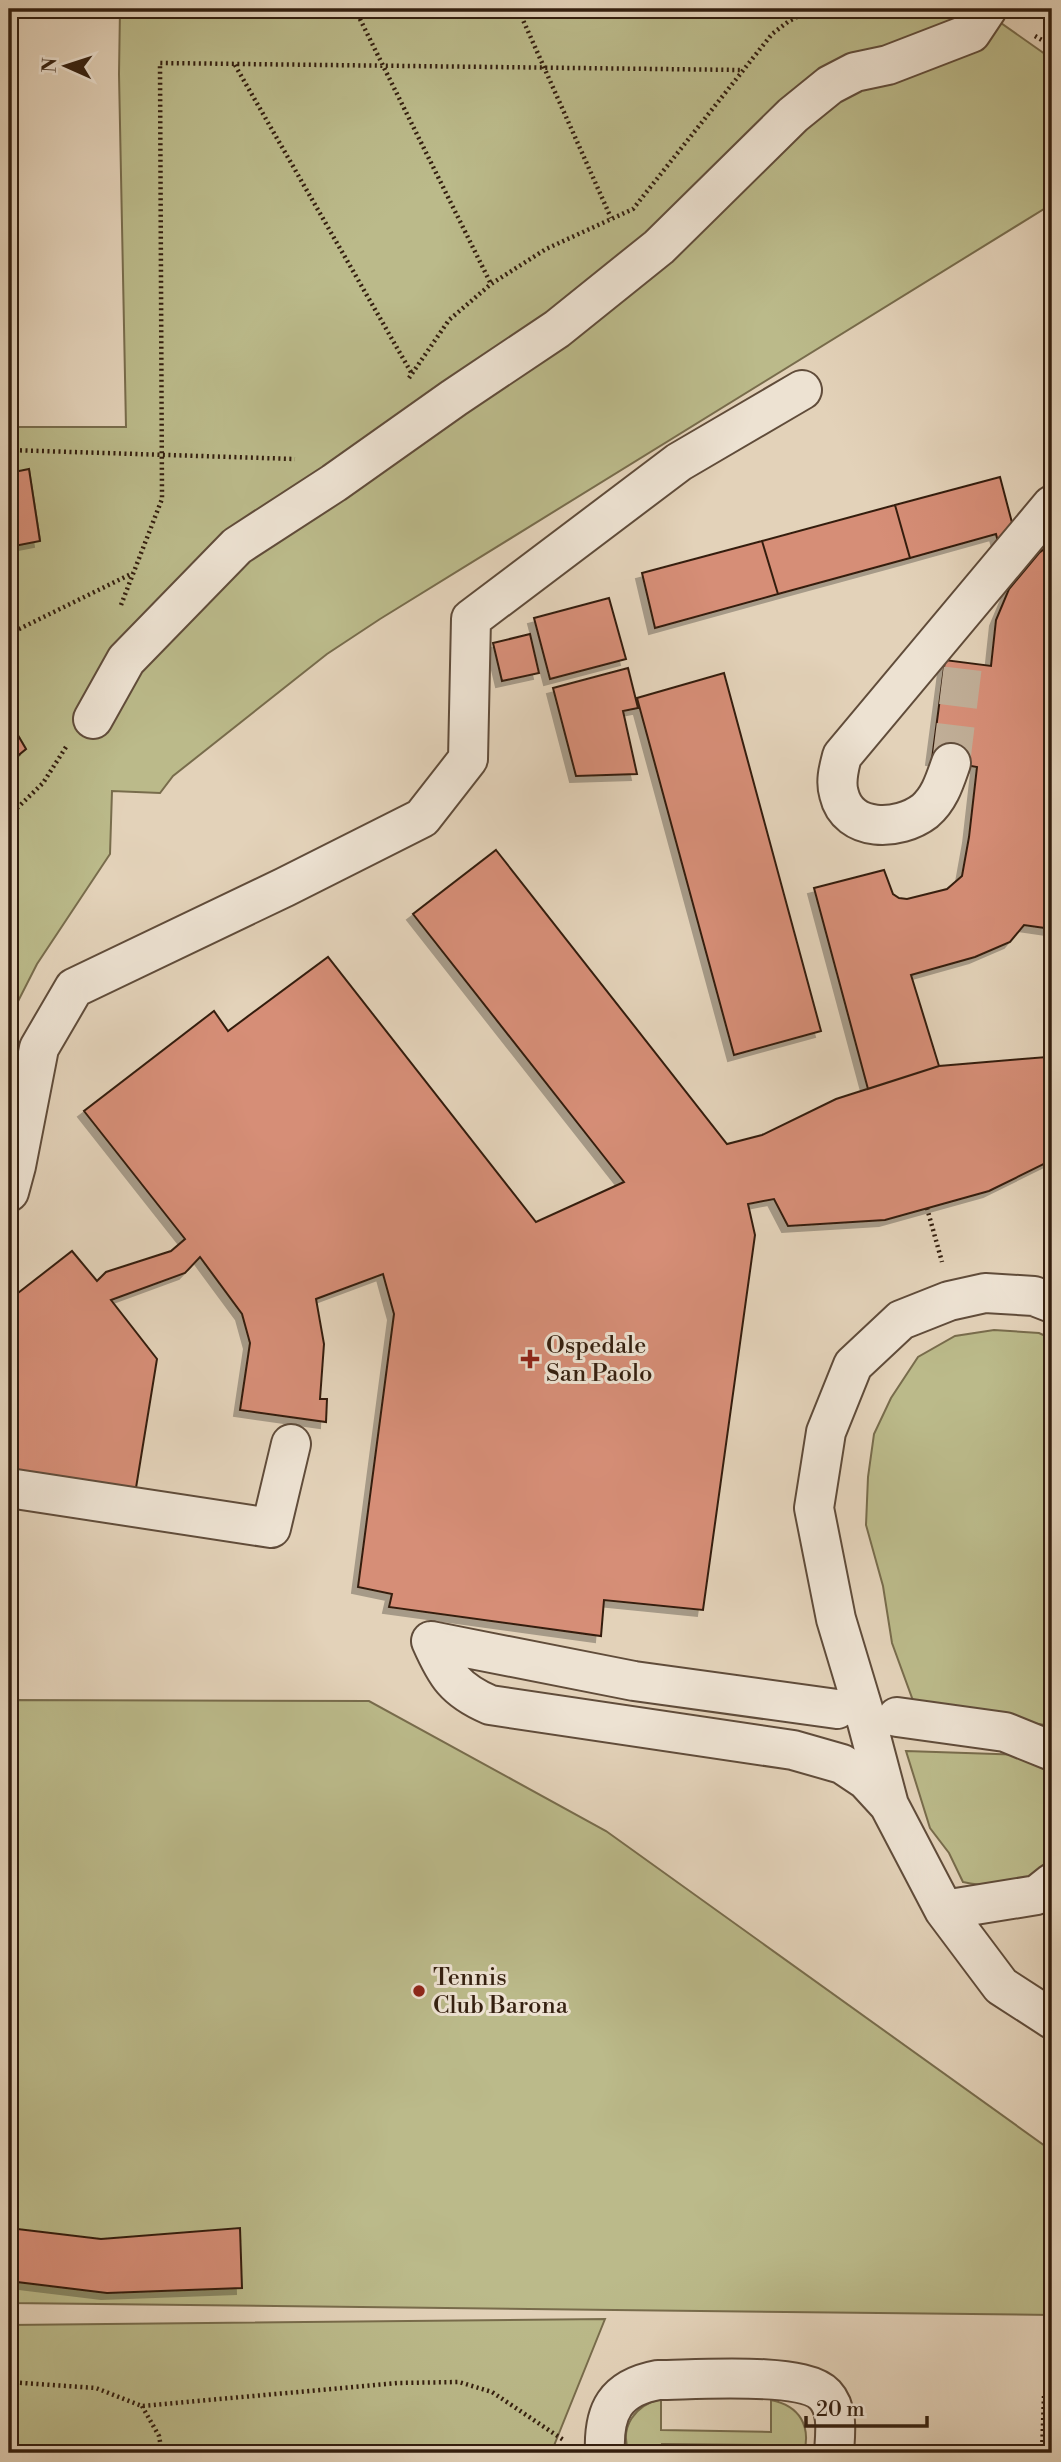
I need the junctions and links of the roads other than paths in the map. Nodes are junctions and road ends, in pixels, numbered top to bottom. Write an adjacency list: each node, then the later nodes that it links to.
1 (987, 9): 6 (lane)
2 (802, 390): 8 (lane)
3 (1052, 505): 4 (lane)
4 (971, 601): 5 (lane); 7 (lane)
5 (964, 657)
6 (83, 727)
7 (951, 763)
8 (9, 1192)
9 (1052, 1303): 15 (lane)
10 (291, 1444): 11 (lane)
11 (9, 1488)
12 (837, 1709): 15 (lane)
13 (897, 1717): 14 (lane)
14 (1052, 1751)
15 (889, 1805): 17 (lane)
16 (1052, 1883): 17 (lane)
17 (944, 1910): 18 (lane)
18 (1052, 2019)
19 (588, 2449): 20 (lane)
20 (834, 2453)

